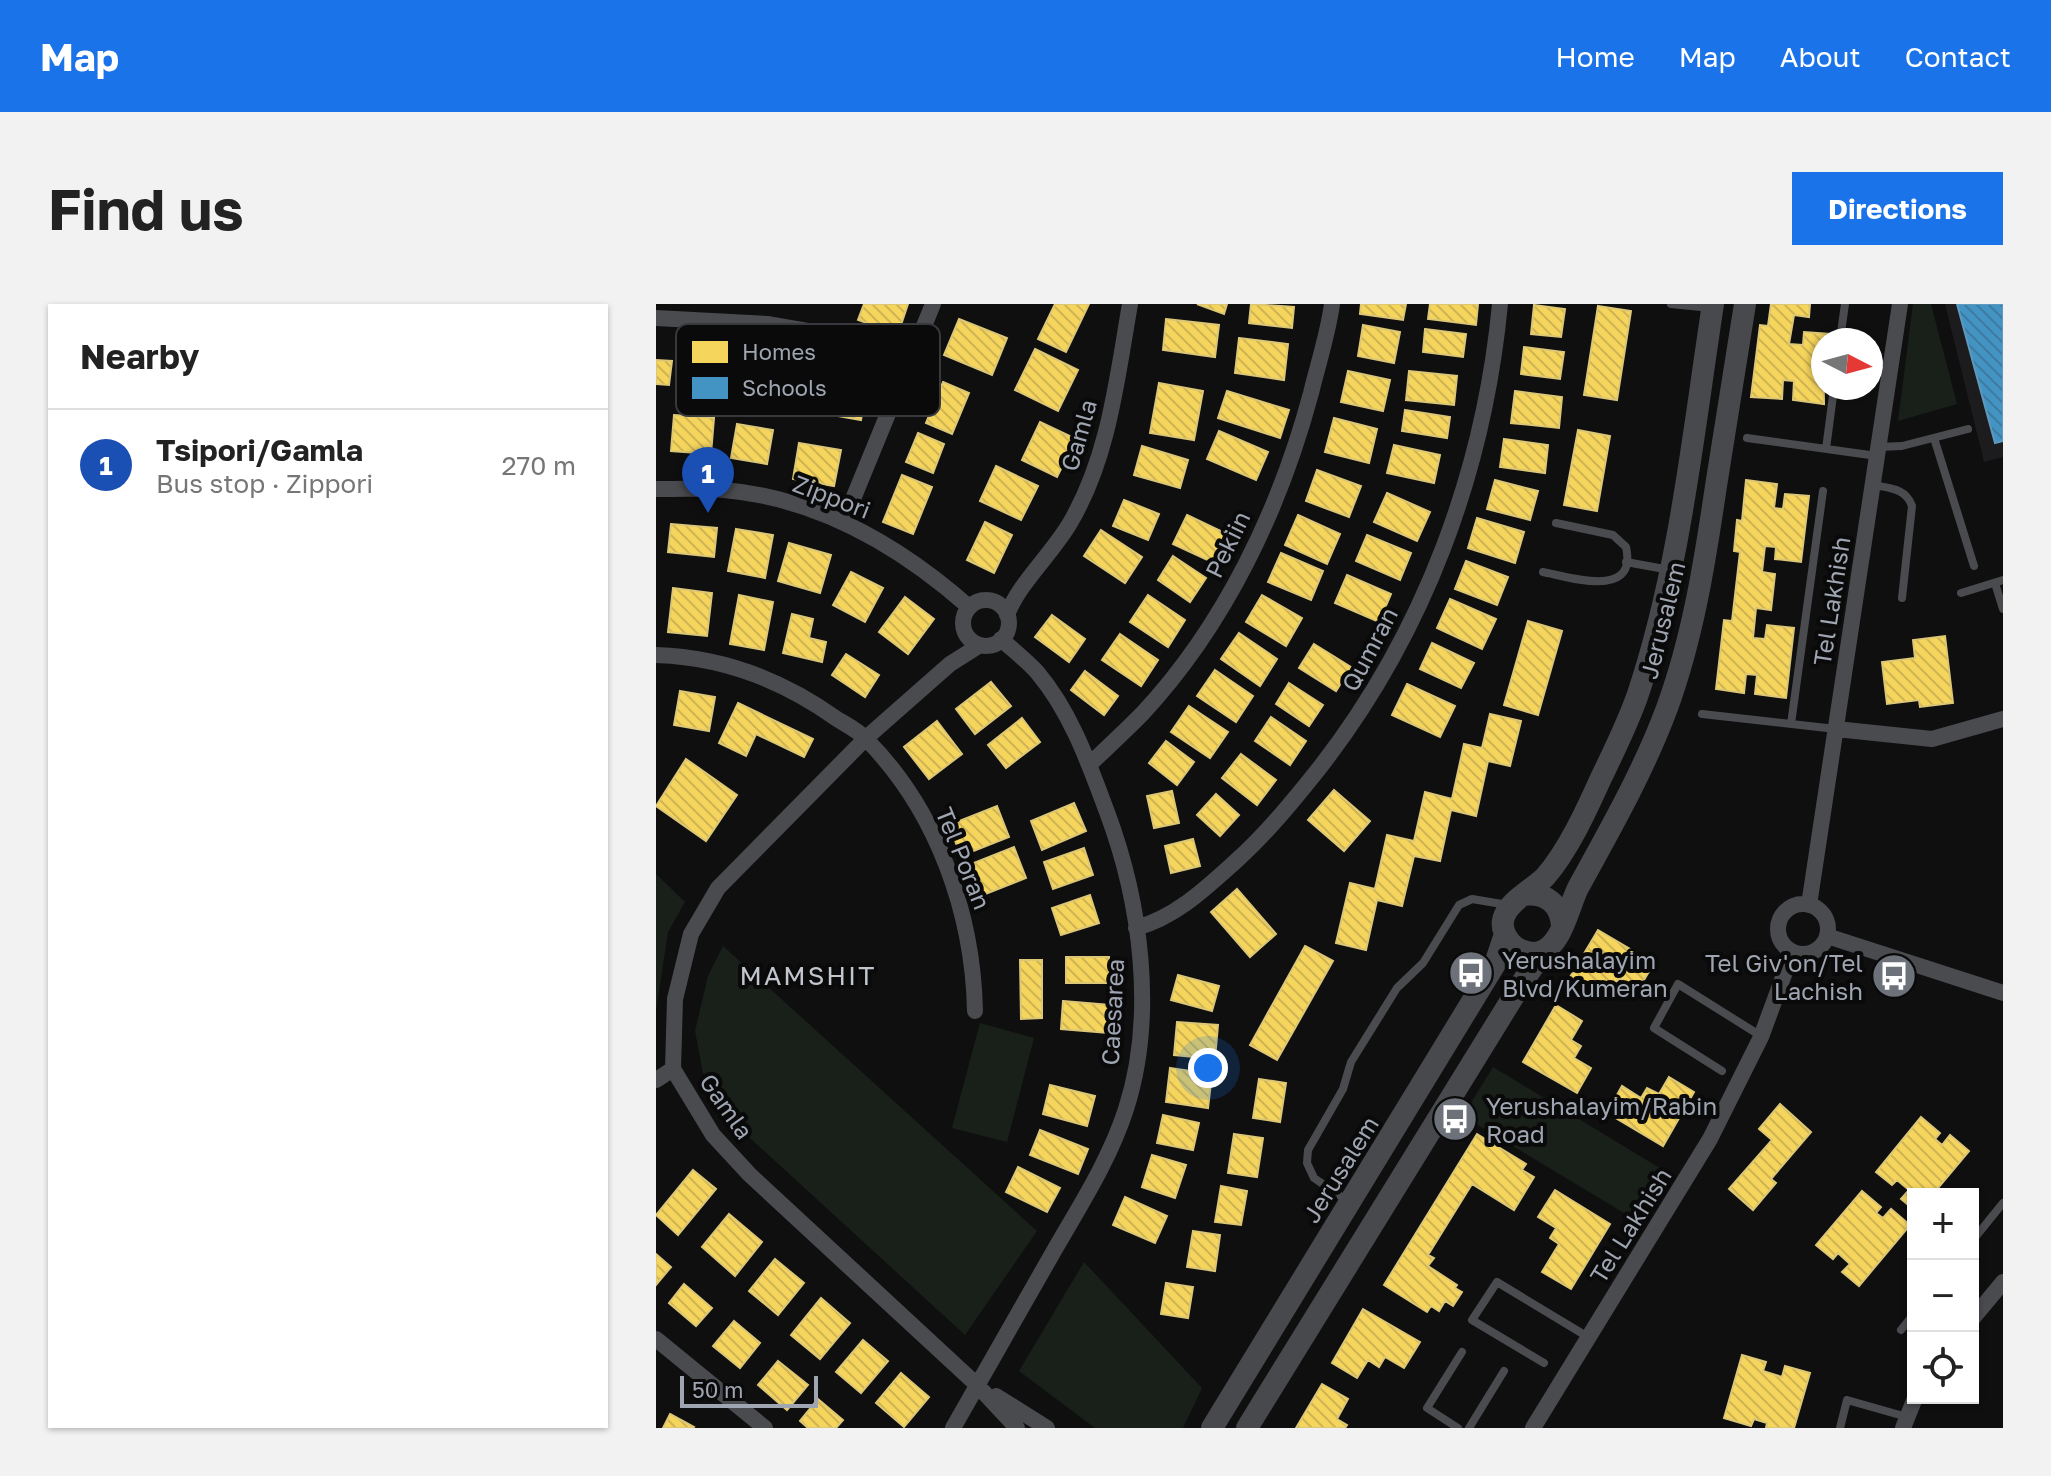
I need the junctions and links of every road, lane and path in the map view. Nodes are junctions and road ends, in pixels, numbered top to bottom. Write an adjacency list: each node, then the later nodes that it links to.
1 (933, 304): 12 (street)
2 (1130, 304): 34 (street, Gamla)
3 (1332, 304): 46 (street, Pekiin)
4 (1500, 304): 50 (street, Qumran)
5 (1671, 304): 9 (lane)
6 (1745, 304): 49 (main road, Jerusalem)
7 (1845, 304): 13 (lane)
8 (1900, 304): 20 (street, Tel Lakhish)
9 (1712, 306): 28 (main road, Jerusalem)
10 (656, 318): 11 (street)
11 (765, 324)
12 (924, 324)
13 (1842, 328)
14 (1832, 400): 19 (lane)
15 (887, 416): 24 (street)
16 (1968, 429): 18 (lane)
17 (1747, 438): 19 (lane)
18 (1934, 438): 20 (lane); 27 (lane)
19 (1826, 449): 20 (lane)
20 (1878, 451): 21 (street, Tel Lakhish)
21 (1873, 485): 32 (lane); 44 (street, Tel Lakhish)
22 (656, 489): 24 (street, Zippori)
23 (1823, 491): 43 (lane)
24 (844, 521): 33 (street, Zippori)
25 (1556, 523): 26 (lane)
26 (1626, 562): 28 (lane); 29 (lane)
27 (1974, 566)
28 (1670, 571): 47 (main road, Jerusalem)
29 (1543, 572)
30 (1999, 581): 31 (lane); 35 (lane)
31 (1961, 593)
32 (1902, 598)
33 (969, 607): 34 (street); 36 (street)
34 (1002, 609): 37 (street)
35 (2003, 609)
36 (964, 629): 38 (street); 40 (street, Gamla)
37 (1001, 639): 38 (street); 46 (street, Caesarea)
38 (980, 645): 40 (street, Gamla)
39 (656, 655): 45 (street, Tel Poran)
40 (911, 697): 45 (street, Gamla)
41 (1702, 714): 43 (lane)
42 (2003, 719): 44 (street)
43 (1791, 724): 44 (lane)
44 (1836, 729): 48 (street, Tel Lakhish)
45 (866, 738): 56 (street, Tel Poran); 58 (street, Gamla)
46 (1089, 765): 50 (street, Caesarea)
47 (1516, 900): 49 (main road); 51 (main road); 61 (lane)
48 (1809, 905): 52 (street); 54 (street)
49 (1562, 927): 53 (main road)
50 (1136, 928): 73 (street, Caesarea)
51 (1505, 934): 53 (main road); 61 (main road, Jerusalem)
52 (1827, 936): 54 (street); 55 (street)
53 (1545, 950): 80 (main road)
54 (1792, 953): 57 (street, Tel Lakhish)
55 (2003, 993)
56 (975, 1011)
57 (1761, 1037): 59 (lane); 68 (street, Tel Lakhish)
58 (673, 1069): 60 (street); 73 (street, Gamla)
59 (1722, 1071)
60 (656, 1080)
61 (1350, 1202): 79 (main road, Jerusalem)
62 (2003, 1203): 63 (lane)
63 (1979, 1233)
64 (2003, 1282): 65 (street)
65 (1979, 1311)
66 (1907, 1322): 67 (lane)
67 (1901, 1330)
68 (1589, 1338): 71 (lane); 83 (street, Tel Lakhish)
69 (656, 1339): 75 (street)
70 (1462, 1352): 81 (lane)
71 (1544, 1363)
72 (1504, 1371): 82 (lane)
73 (977, 1385): 76 (street, Caesarea); 77 (street, Gamla); 78 (street, Gamla)
74 (1906, 1422): 84 (lane)
75 (756, 1425)
76 (953, 1428)
77 (1017, 1428)
78 (1047, 1428)
79 (1212, 1428)
80 (1247, 1428)
81 (1458, 1428)
82 (1469, 1428)
83 (1533, 1428)
84 (1840, 1428)

